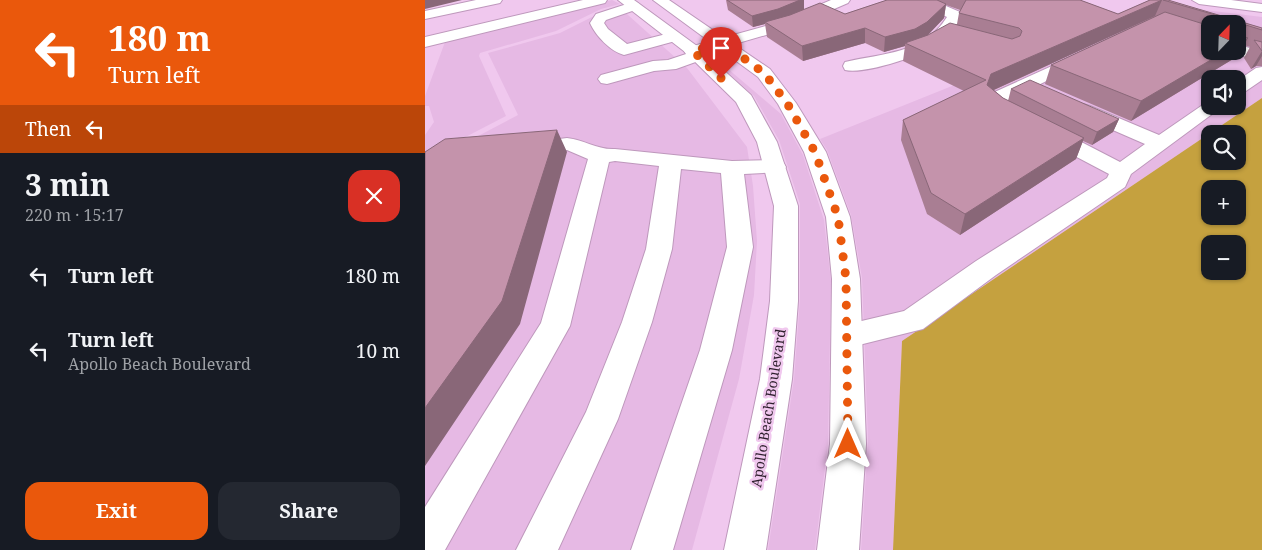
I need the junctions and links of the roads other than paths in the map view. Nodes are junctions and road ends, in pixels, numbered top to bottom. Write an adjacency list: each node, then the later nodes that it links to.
1 (495, 0): 9 (main road)
2 (600, 0): 12 (main road)
3 (660, 0): 13 (main road)
4 (843, 0): 13 (main road)
5 (907, 0): 10 (main road)
6 (1199, 0): 8 (main road)
7 (629, 3): 14 (main road, Apollo Beach Boulevard); 14 (main road)
8 (1262, 8)
9 (425, 16)
10 (944, 33): 11 (main road); 18 (main road)
11 (963, 38)
12 (425, 42)
13 (723, 43): 14 (main road); 31 (main road)
14 (688, 48): 20 (main road); 29 (main road, Apollo Beach Boulevard)
15 (1094, 52): 30 (main road)
16 (1246, 52): 17 (main road)
17 (1262, 57)
18 (851, 66)
19 (1262, 72): 21 (main road)
20 (607, 80)
21 (1246, 83)
22 (1070, 104): 24 (main road)
23 (1201, 114): 24 (main road)
24 (1160, 143): 30 (main road)
25 (510, 149): 26 (main road)
26 (600, 156): 27 (main road); 32 (main road)
27 (671, 161): 28 (main road); 33 (main road)
28 (732, 168): 29 (main road); 34 (main road)
29 (775, 168): 35 (main road, Apollo Beach Boulevard)
30 (1121, 171): 31 (main road)
31 (847, 336): 36 (main road)
32 (425, 545)
33 (537, 550)
34 (651, 550)
35 (745, 550)
36 (837, 550)

